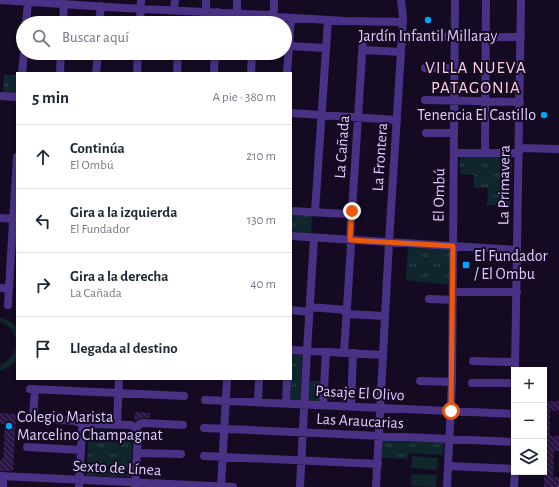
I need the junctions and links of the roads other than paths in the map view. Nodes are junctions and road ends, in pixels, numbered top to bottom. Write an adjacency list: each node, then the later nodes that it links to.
1 (0, 0): 10 (street)
2 (175, 0): 18 (street)
3 (206, 0): 19 (street)
4 (237, 0): 21 (street)
5 (274, 0): 23 (street)
6 (401, 0): 32 (street, La Frontera)
7 (455, 0): 34 (street, El Ombú)
8 (486, 0): 35 (street)
9 (522, 0): 36 (street, La Primavera)
10 (15, 1): 11 (street)
11 (28, 2): 12 (street); 24 (street)
12 (54, 2): 15 (street)
13 (81, 3): 15 (street); 17 (street)
14 (140, 3): 16 (street); 18 (street); 27 (street)
15 (64, 4): 25 (street)
16 (108, 4): 17 (street)
17 (100, 6): 26 (street)
18 (174, 10): 19 (street)
19 (206, 12): 20 (street)
20 (217, 12): 21 (street); 28 (street)
21 (236, 13): 22 (street)
22 (254, 14): 23 (street)
23 (272, 14): 29 (street)
24 (27, 16)
25 (63, 16)
26 (100, 16)
27 (140, 16)
28 (217, 16)
29 (275, 16)
30 (292, 18): 31 (street)
31 (328, 20): 32 (street); 39 (street)
32 (403, 22): 33 (street, La Frontera)
33 (402, 35): 34 (street); 41 (street, La Frontera)
34 (455, 37): 35 (street); 51 (street, El Ombú)
35 (486, 37): 36 (street); 64 (street)
36 (521, 37): 65 (street, La Primavera)
37 (363, 39): 40 (street, La Cañada)
38 (292, 46): 39 (street)
39 (326, 48): 67 (street)
40 (363, 50): 41 (street); 68 (street, La Cañada)
41 (401, 52): 69 (street, La Frontera)
42 (23, 60): 52 (street)
43 (61, 60): 53 (street)
44 (97, 60): 54 (street)
45 (138, 60): 55 (street)
46 (178, 60): 56 (street)
47 (215, 60): 57 (street)
48 (252, 60): 58 (street)
49 (288, 60): 59 (street)
50 (425, 68): 51 (street)
51 (454, 68): 63 (street, El Ombú)
52 (22, 72)
53 (60, 72)
54 (96, 72)
55 (137, 72)
56 (177, 72)
57 (214, 72)
58 (251, 72)
59 (287, 72)
60 (0, 96): 61 (street)
61 (16, 96)
62 (425, 100): 63 (street)
63 (454, 101): 64 (street); 71 (street, El Ombú)
64 (486, 101): 65 (street); 75 (street)
65 (520, 102): 73 (street, La Primavera)
66 (292, 113): 67 (street)
67 (322, 115): 68 (street); 78 (street)
68 (358, 117): 69 (street); 79 (street, La Cañada)
69 (397, 120): 85 (street, La Frontera)
70 (426, 133): 71 (street)
71 (454, 133): 74 (street, El Ombú)
72 (559, 149): 73 (street)
73 (519, 151): 75 (street); 87 (street, La Primavera)
74 (454, 153): 75 (street); 86 (street, El Ombú)
75 (485, 153)
76 (16, 188): 81 (street)
77 (292, 210): 78 (street)
78 (315, 212): 79 (street)
79 (350, 216): 84 (street, La Cañada)
80 (0, 218): 81 (street)
81 (15, 219): 89 (street)
82 (292, 236): 83 (street)
83 (314, 238): 84 (street); 94 (street)
84 (350, 240): 85 (street); 96 (street, La Cañada)
85 (389, 242): 86 (street); 97 (street, La Frontera)
86 (453, 246): 87 (street); 91 (street, El Ombú)
87 (517, 250): 90 (street, La Primavera)
88 (0, 288): 89 (street)
89 (12, 292): 93 (street)
90 (517, 292): 91 (street); 105 (street, La Primavera)
91 (453, 296): 92 (street); 111 (street, El Ombú)
92 (429, 298)
93 (8, 306)
94 (309, 309): 95 (street); 96 (street); 99 (street)
95 (292, 310)
96 (346, 312): 97 (street); 101 (street, La Cañada)
97 (385, 316): 103 (street, La Frontera)
98 (292, 350): 99 (street)
99 (307, 351): 100 (street); 120 (street)
100 (326, 352): 101 (street); 121 (street)
101 (344, 353): 102 (street)
102 (353, 354): 103 (street); 122 (street)
103 (383, 355): 123 (street, La Frontera)
104 (473, 361): 105 (street)
105 (515, 366)
106 (119, 380): 114 (street)
107 (227, 380): 117 (street)
108 (259, 380): 118 (street)
109 (287, 380): 119 (street)
110 (420, 381): 111 (street)
111 (452, 382): 124 (street, El Ombú)
112 (472, 383): 113 (street)
113 (511, 383)
114 (118, 393): 115 (street); 126 (street); 128 (street)
115 (184, 396)
116 (205, 400): 117 (street, Pasaje El Olivo)
117 (226, 401): 118 (street, Pasaje El Olivo); 131 (street)
118 (258, 402): 119 (street, Pasaje El Olivo)
119 (286, 403): 120 (street, Pasaje El Olivo)
120 (304, 404): 121 (street, Pasaje El Olivo); 132 (street)
121 (323, 405): 122 (street, Pasaje El Olivo)
122 (351, 406): 123 (street, Pasaje El Olivo)
123 (380, 408): 124 (street, Pasaje El Olivo); 133 (street, La Frontera)
124 (451, 411): 125 (street, Pasaje El Olivo); 134 (street, El Ombú)
125 (511, 414)
126 (117, 425): 128 (street); 129 (street)
127 (183, 425): 129 (street)
128 (84, 426): 137 (street)
129 (136, 428): 138 (street)
130 (204, 428): 131 (street, Las Araucarias)
131 (224, 429): 132 (street, Las Araucarias); 141 (street)
132 (303, 432): 133 (street, Las Araucarias); 142 (street)
133 (379, 436): 134 (street, Las Araucarias); 143 (street, La Frontera)
134 (450, 439): 135 (street, Las Araucarias); 144 (street, El Ombú)
135 (511, 442)
136 (27, 447): 137 (street)
137 (81, 450): 148 (street)
138 (137, 452): 139 (street); 149 (street)
139 (181, 454)
140 (204, 456): 141 (street)
141 (223, 457): 142 (street); 151 (street)
142 (301, 460): 143 (street); 153 (street)
143 (378, 464): 154 (street, La Frontera)
144 (448, 466): 145 (street); 155 (street, El Ombú)
145 (511, 471)
146 (514, 475): 156 (street)
147 (2, 476): 148 (street, Sexto de Línea); 150 (street)
148 (80, 483): 149 (street, Sexto de Línea)
149 (136, 485): 151 (street, Sexto de Línea)
150 (3, 487)
151 (221, 487): 152 (street, Sexto de Línea)
152 (233, 487)
153 (300, 487)
154 (376, 487)
155 (447, 487)
156 (514, 487)

